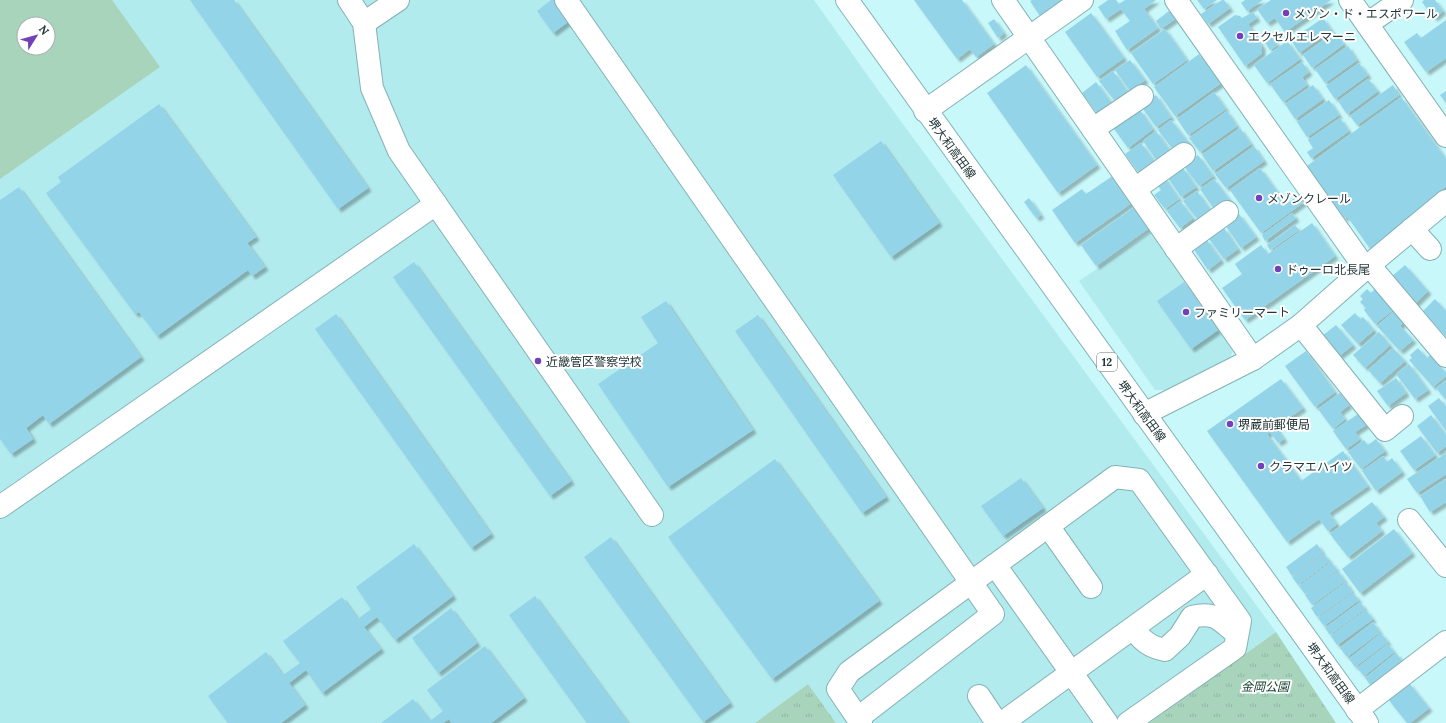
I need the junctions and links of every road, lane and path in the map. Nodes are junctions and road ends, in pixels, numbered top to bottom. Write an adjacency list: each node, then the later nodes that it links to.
1 (349, 0): 10 (street)
2 (398, 0): 10 (street)
3 (566, 0): 38 (street)
4 (847, 0): 14 (street, 堺大和高田線 / 12)
5 (1003, 0): 12 (street)
6 (1082, 0): 12 (street)
7 (1176, 0): 25 (street)
8 (1350, 0): 11 (street)
9 (1402, 0): 11 (street)
10 (364, 23): 20 (street)
11 (1367, 24): 16 (street)
12 (1029, 37): 14 (street); 15 (street)
13 (1142, 96): 15 (street)
14 (925, 111): 29 (street, 堺大和高田線 / 12)
15 (1093, 130): 18 (street)
16 (1446, 136)
17 (1184, 154): 18 (street)
18 (1134, 189): 23 (street)
19 (1446, 201): 22 (street)
20 (436, 204): 31 (street); 32 (street)
21 (1227, 212): 23 (street)
22 (1412, 229): 24 (street); 25 (street)
23 (1176, 249): 28 (street)
24 (1430, 249)
25 (1367, 266): 26 (street); 27 (street)
26 (1301, 325): 28 (street); 30 (street)
27 (1446, 356)
28 (1253, 359): 29 (street)
29 (1144, 414): 45 (street, 堺大和高田線 / 12)
30 (1402, 416)
31 (0, 507)
32 (652, 515)
33 (1409, 520): 36 (street)
34 (1048, 526): 35 (street); 37 (street); 39 (street)
35 (995, 565): 38 (street); 43 (street)
36 (1446, 566)
37 (1207, 574): 40 (street); 41 (street)
38 (970, 583): 46 (street); 46 (street)
39 (1090, 588)
40 (1133, 628): 41 (street); 43 (street)
41 (1237, 634): 50 (street)
42 (1446, 642): 45 (street)
43 (1071, 673): 48 (street); 49 (street)
44 (979, 696): 47 (street)
45 (1362, 716)
46 (860, 721)
47 (998, 723)
48 (1002, 723)
49 (1107, 723)
50 (1128, 723)

